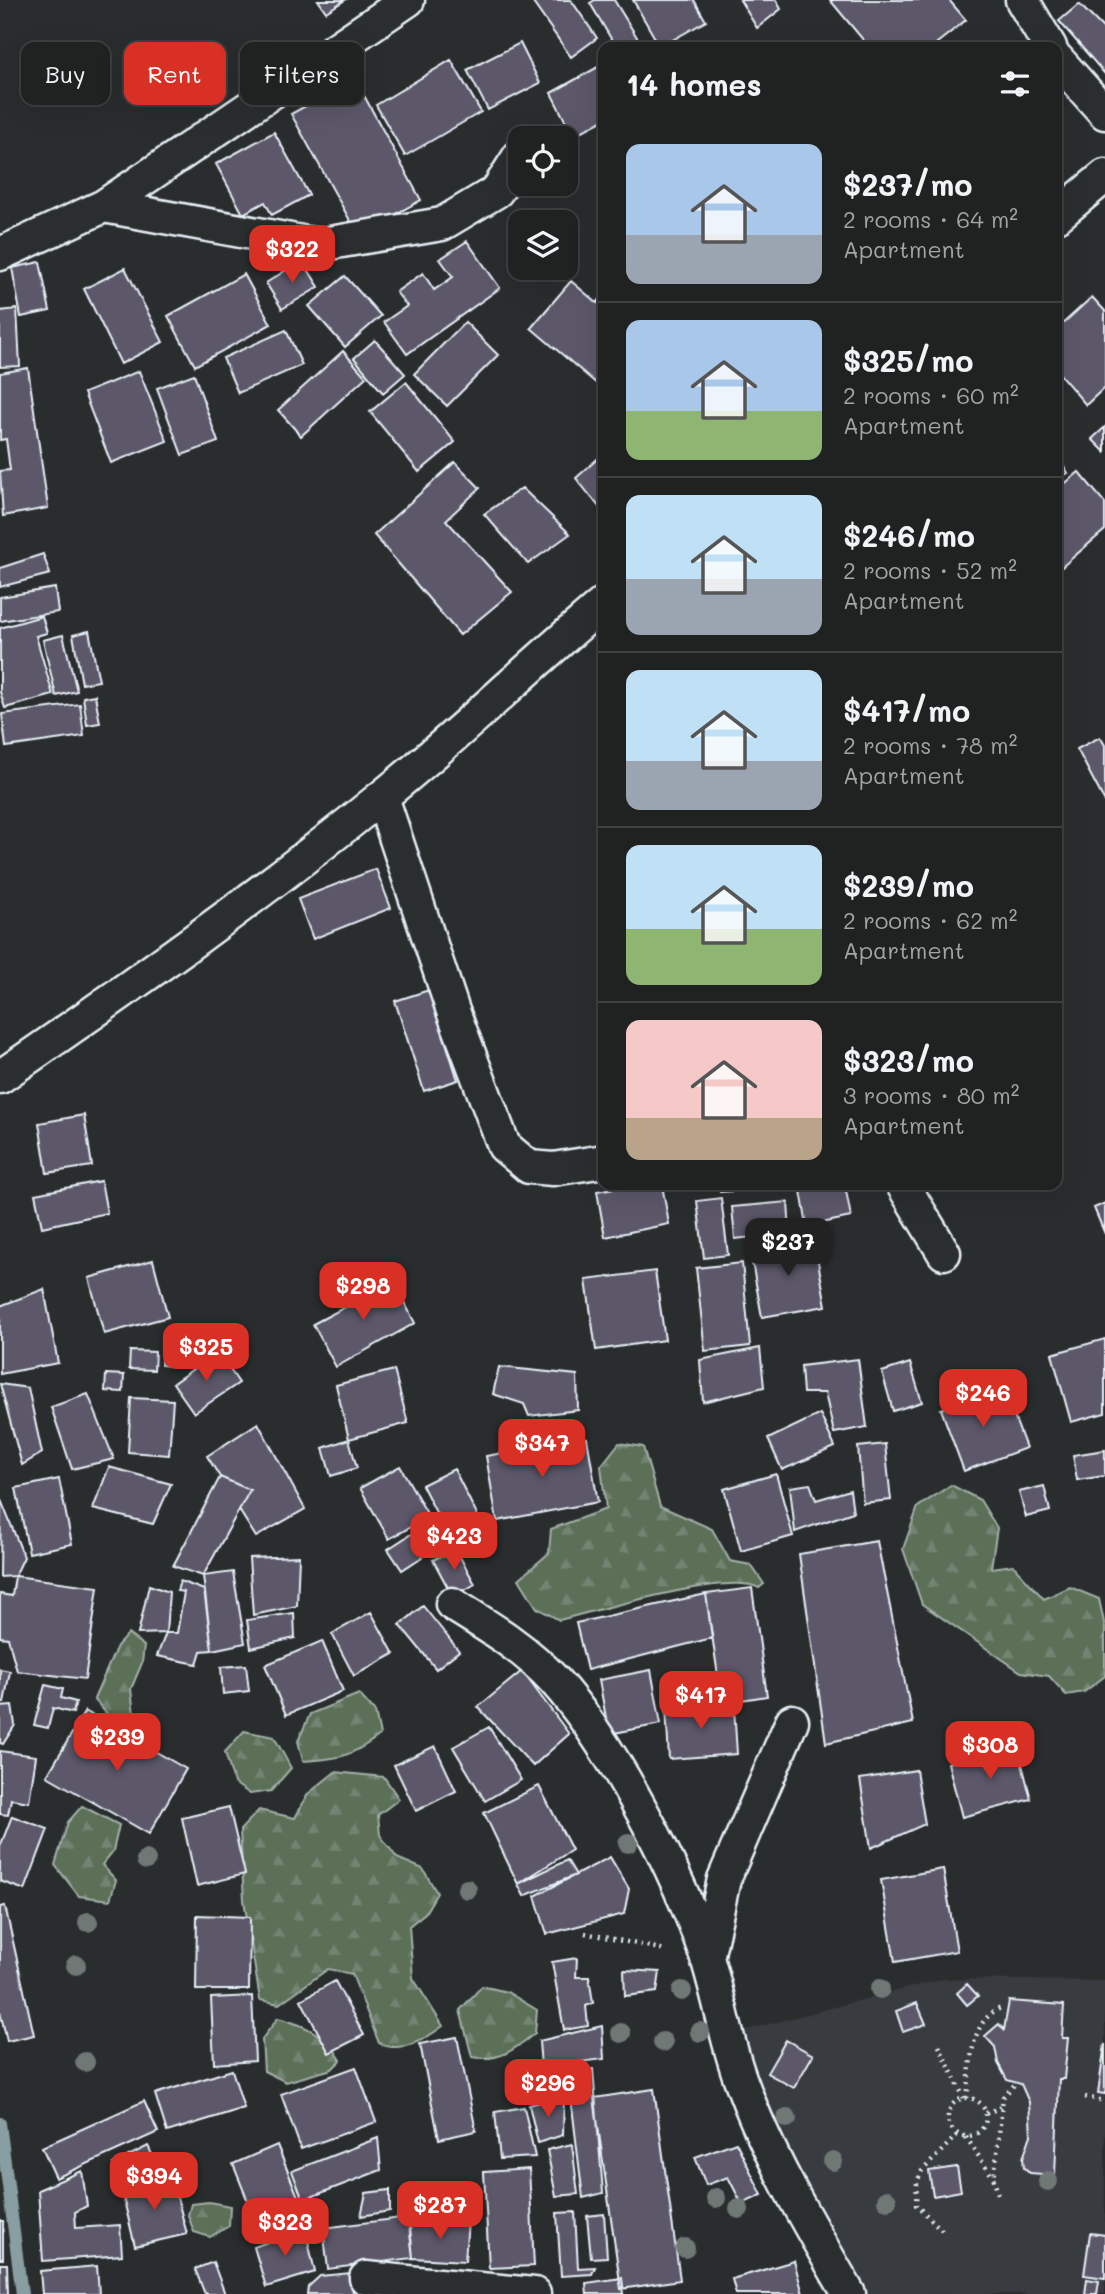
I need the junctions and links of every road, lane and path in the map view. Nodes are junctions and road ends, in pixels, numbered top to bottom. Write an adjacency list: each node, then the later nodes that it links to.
1 (408, 0): 8 (street)
2 (1022, 0): 3 (street)
3 (1047, 42)
4 (1062, 65): 5 (street)
5 (1105, 113)
6 (508, 173): 8 (street)
7 (1105, 176): 9 (street)
8 (104, 206): 10 (street)
9 (1062, 212)
10 (0, 254)
11 (598, 608): 12 (street)
12 (383, 797): 13 (street); 14 (street)
13 (0, 1077)
14 (598, 1162)
15 (906, 1190): 16 (street)
16 (944, 1253)
17 (453, 1604): 20 (street)
18 (792, 1721): 20 (street)
19 (585, 1933): 20 (path)
20 (707, 1959): 36 (street)
21 (1001, 2008): 24 (path)
22 (939, 2046): 24 (path)
23 (1017, 2082): 27 (path)
24 (965, 2098): 28 (path); 29 (path)
25 (1086, 2098): 26 (path)
26 (1105, 2101)
27 (1002, 2107): 28 (path); 31 (path)
28 (986, 2113): 30 (path)
29 (958, 2134): 30 (path); 33 (path)
30 (965, 2136): 31 (path)
31 (994, 2180): 32 (path)
32 (998, 2194)
33 (942, 2230)
34 (366, 2278): 35 (street)
35 (534, 2294)
36 (849, 2294)

